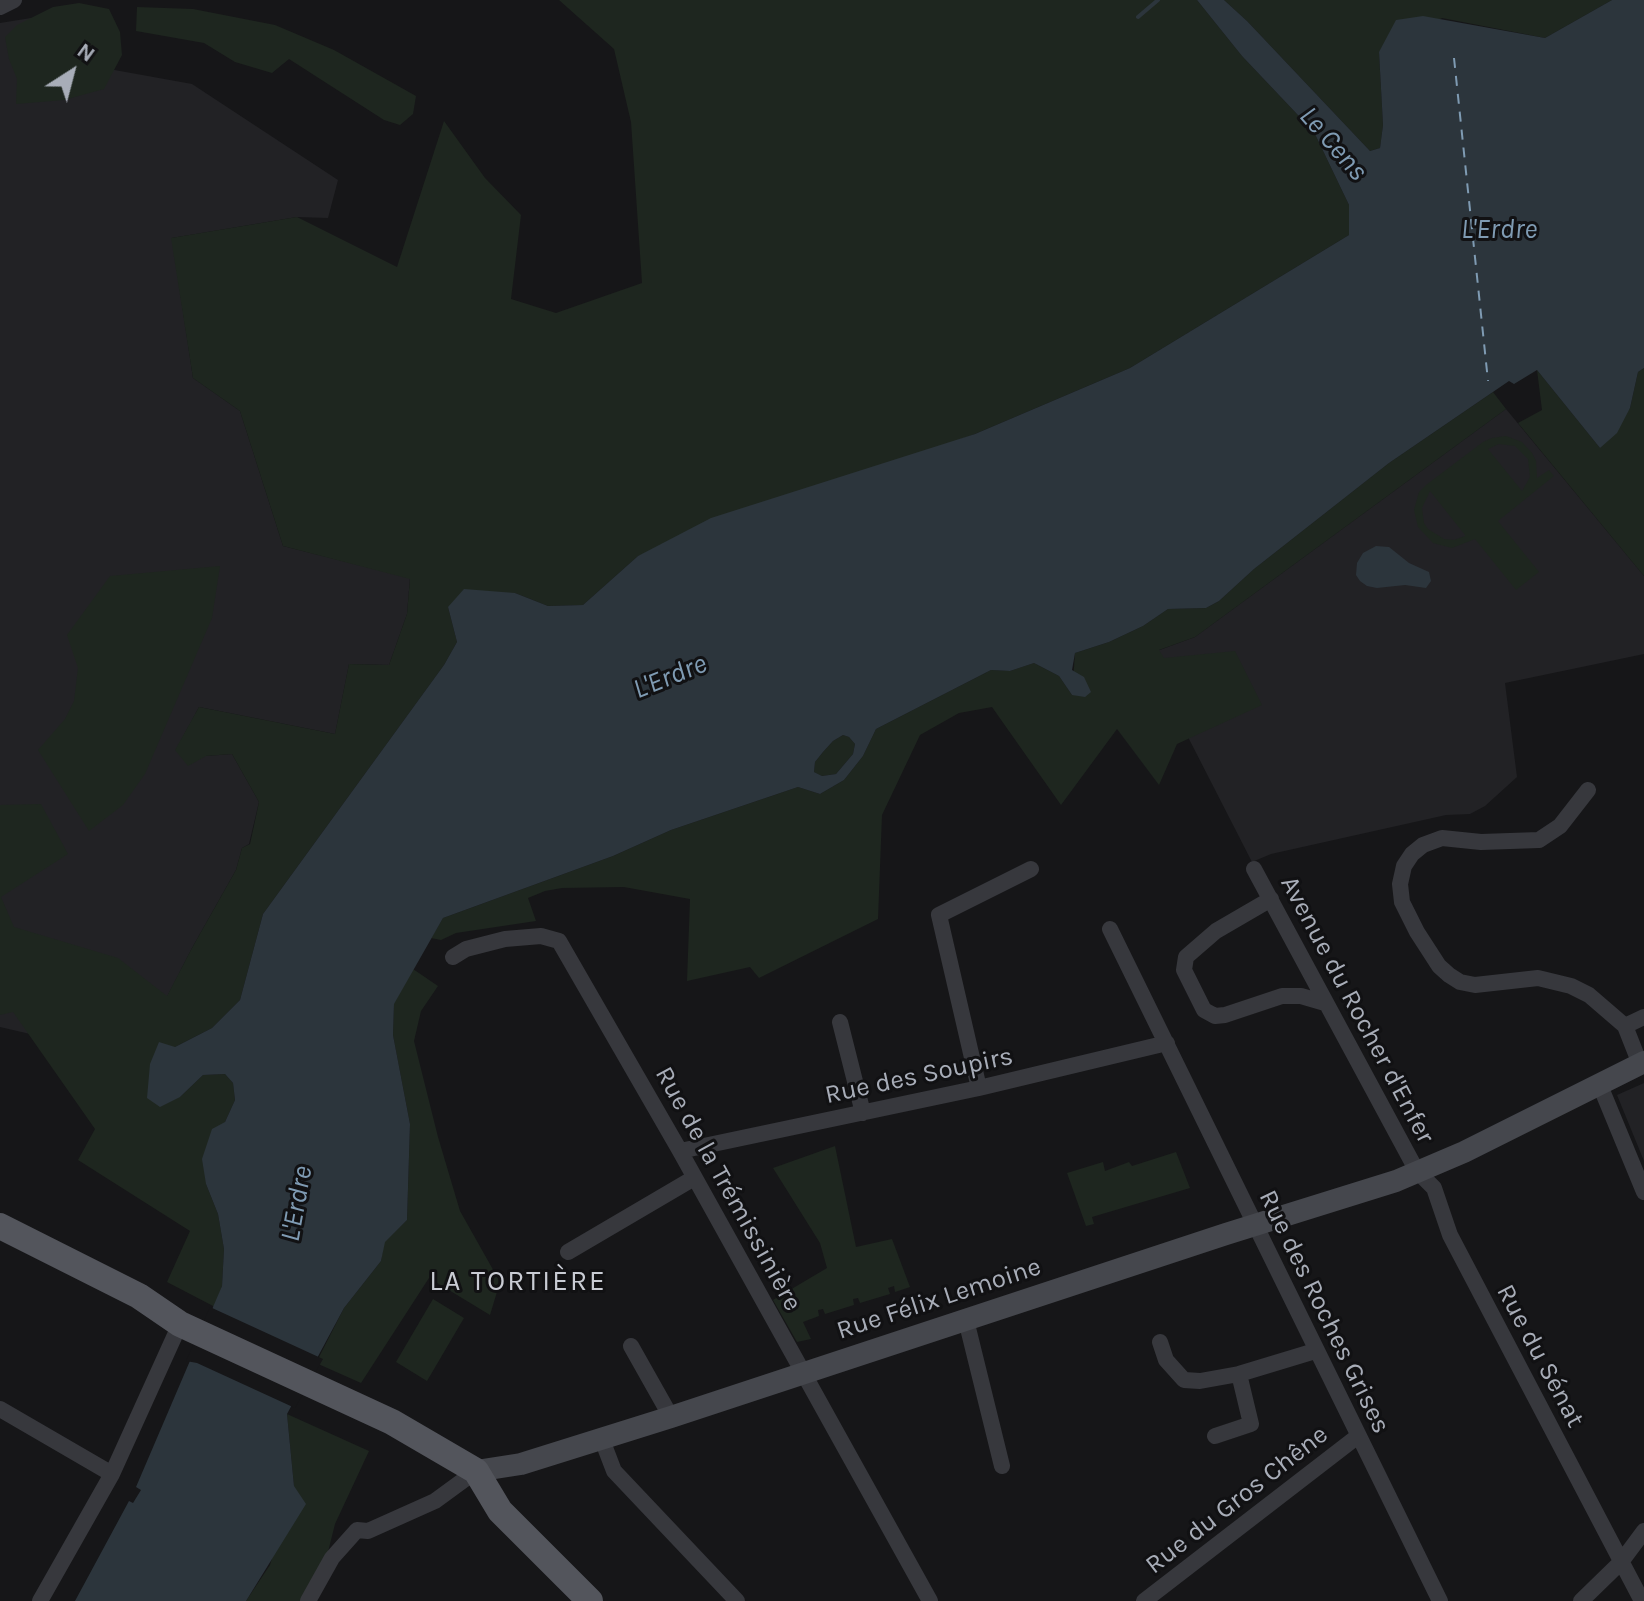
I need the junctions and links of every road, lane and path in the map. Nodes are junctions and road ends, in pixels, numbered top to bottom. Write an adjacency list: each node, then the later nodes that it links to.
1 (14, 0): 2 (street)
2 (0, 7)
3 (1588, 790): 12 (street)
4 (1031, 869): 16 (street)
5 (1254, 869): 6 (street, Avenue du Rocher d'Enfer)
6 (1271, 899): 9 (street, Avenue du Rocher d'Enfer); 9 (street)
7 (1110, 929): 13 (street, Rue des Roches Grises)
8 (453, 957): 18 (street, Rue de la Trémissinière)
9 (1325, 1003): 19 (street, Avenue du Rocher d'Enfer)
10 (1644, 1017): 12 (street)
11 (840, 1022): 17 (street)
12 (1625, 1026): 14 (street)
13 (1167, 1043): 16 (street, Rue des Soupirs); 22 (street, Rue des Roches Grises)
14 (1642, 1063): 15 (street, Rue Félix Lemoine)
15 (1599, 1083): 19 (street, Rue Félix Lemoine); 21 (street)
16 (979, 1088): 17 (street, Rue des Soupirs)
17 (863, 1113): 18 (street, Rue des Soupirs)
18 (680, 1151): 20 (street, Rue de la Trémissinière)
19 (1419, 1173): 22 (street, Rue Félix Lemoine); 41 (street, Rue du Sénat)
20 (694, 1178): 24 (street); 30 (street, Rue de la Trémissinière)
21 (1644, 1192)
22 (1255, 1225): 25 (street, Rue Félix Lemoine); 29 (street, Rue des Roches Grises)
23 (0, 1226): 26 (main road)
24 (568, 1252)
25 (966, 1320): 30 (street, Rue Félix Lemoine); 37 (street)
26 (185, 1326): 38 (main road); 39 (street)
27 (1160, 1342): 31 (street)
28 (631, 1346): 33 (street)
29 (1315, 1351): 31 (street); 35 (street, Rue des Roches Grises)
30 (804, 1372): 33 (street, Rue Félix Lemoine); 46 (street, Rue de la Trémissinière)
31 (1239, 1374): 34 (street)
32 (0, 1409): 39 (street)
33 (671, 1417): 36 (street, Rue Félix Lemoine)
34 (1215, 1436)
35 (1358, 1436): 47 (street, Rue du Gros Chêne); 48 (street, Rue des Roches Grises)
36 (601, 1437): 38 (street, Rue Félix Lemoine); 45 (street)
37 (1002, 1466)
38 (476, 1471): 43 (street); 44 (main road)
39 (112, 1474): 42 (street)
40 (1644, 1531): 41 (street)
41 (1621, 1562): 49 (street); 50 (street, Rue du Sénat)
42 (40, 1601)
43 (308, 1601)
44 (590, 1601)
45 (737, 1601)
46 (930, 1601)
47 (1144, 1601)
48 (1440, 1601)
49 (1581, 1601)
50 (1642, 1601)

